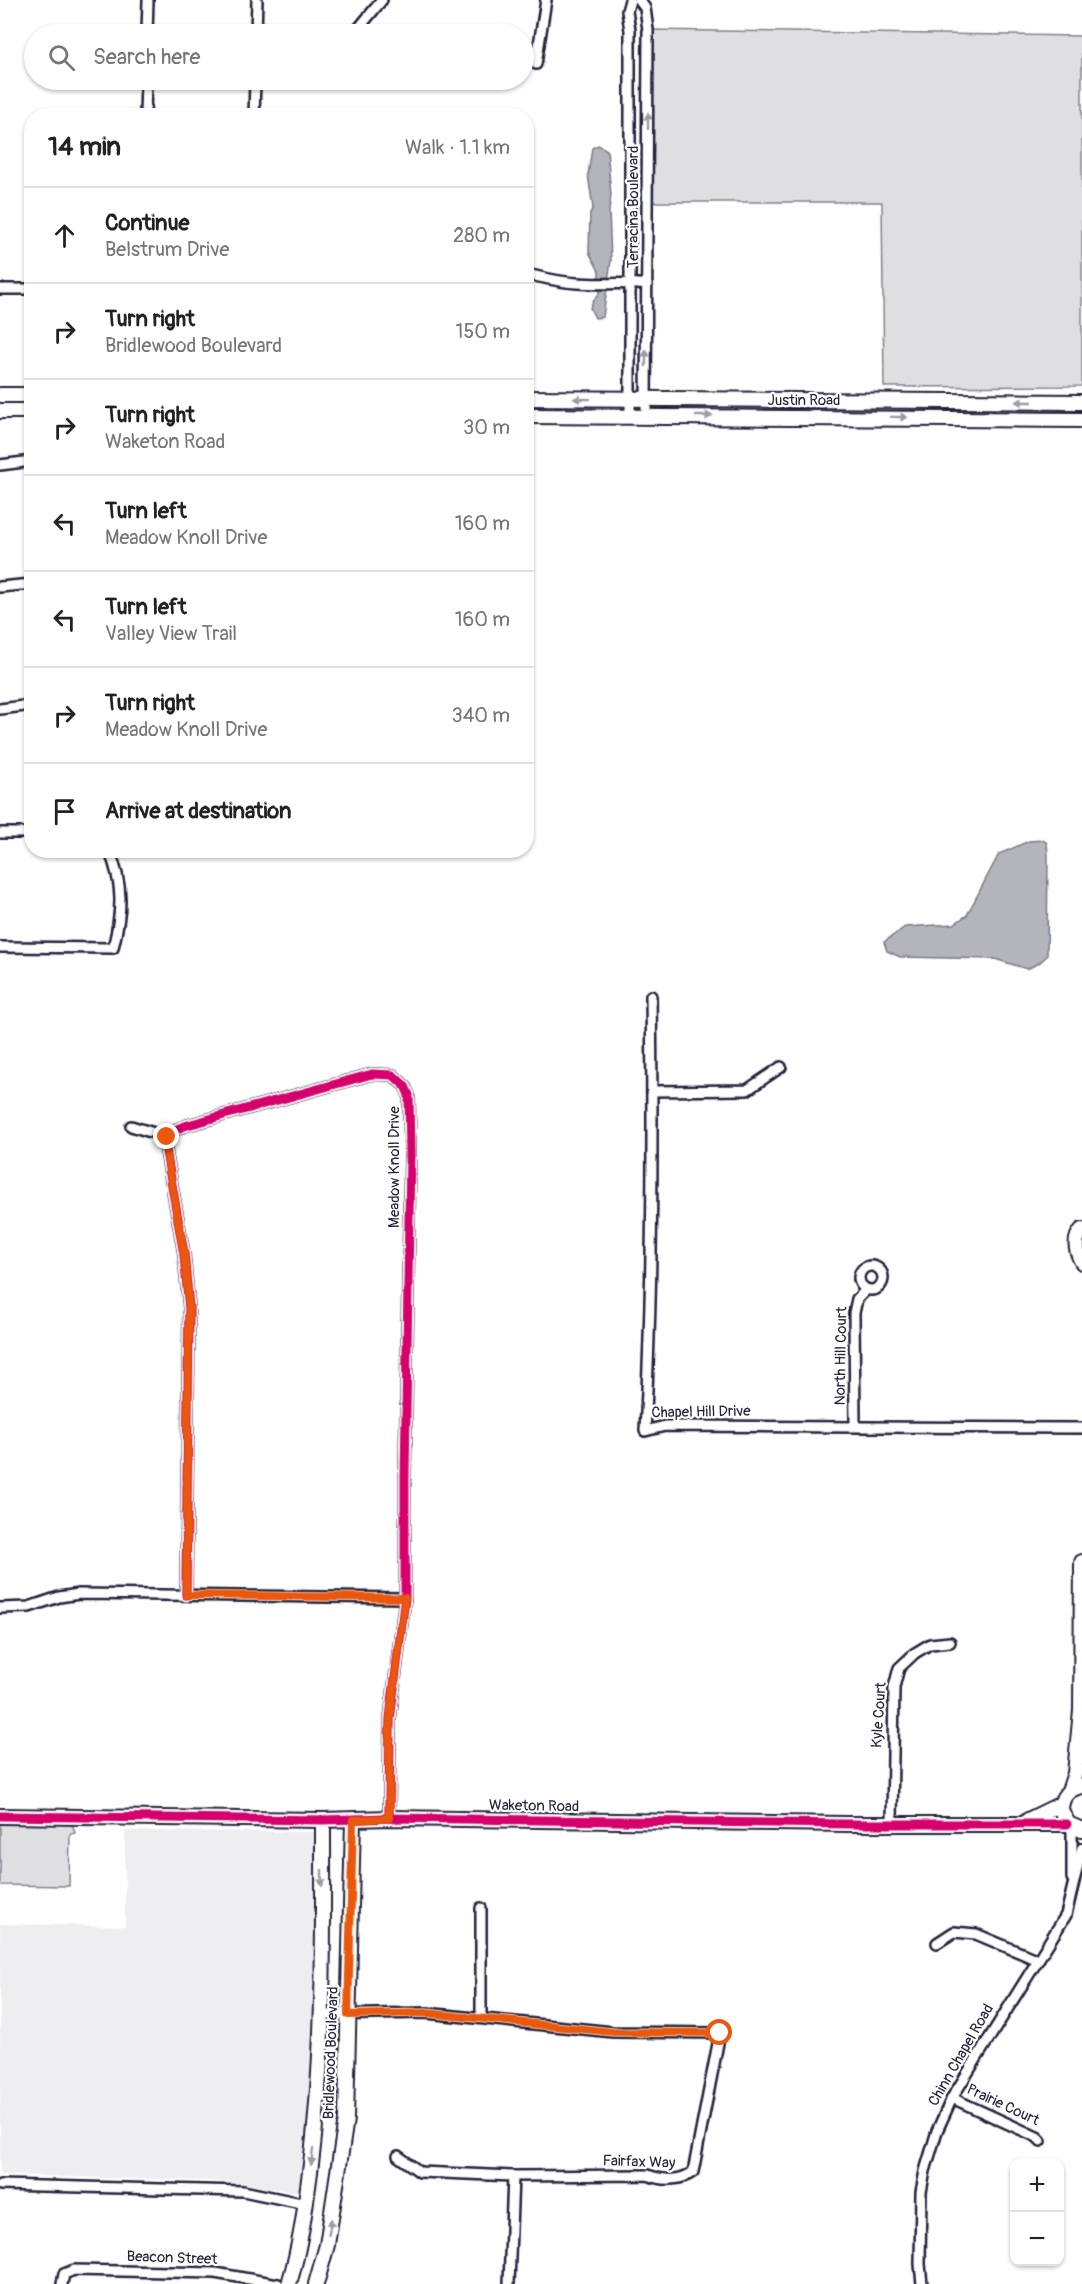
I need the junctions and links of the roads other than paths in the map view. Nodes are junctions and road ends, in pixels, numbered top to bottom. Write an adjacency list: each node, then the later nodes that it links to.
1 (148, 0): 7 (street)
2 (257, 0): 8 (street)
3 (382, 0): 9 (street)
4 (546, 0): 10 (street)
5 (630, 0): 16 (street, Terracina Boulevard)
6 (639, 0): 17 (street, Terracina Boulevard, one-way to 6)
7 (147, 24)
8 (256, 24)
9 (362, 24)
10 (536, 64)
11 (146, 90): 13 (street)
12 (255, 90): 14 (street)
13 (145, 108)
14 (254, 108)
15 (534, 276): 16 (street)
16 (629, 282): 17 (street); 23 (street, Terracina Boulevard)
17 (647, 285): 24 (street, Terracina Boulevard, one-way to 17)
18 (0, 289): 19 (street)
19 (24, 289)
20 (0, 395): 21 (main road)
21 (24, 395)
22 (534, 398): 23 (main road, Justin Road, one-way to 22)
23 (630, 399): 24 (main road, Justin Road); 29 (street, Terracina Boulevard)
24 (645, 400): 25 (main road, Justin Road, one-way to 24); 30 (street, Terracina Boulevard)
25 (1082, 402)
26 (0, 411): 27 (main road)
27 (24, 411)
28 (534, 416): 29 (main road, Justin Road)
29 (630, 416): 30 (main road, Justin Road)
30 (646, 416): 31 (main road, Justin Road, one-way to 31)
31 (1082, 420)
32 (24, 462): 33 (street)
33 (0, 465)
34 (24, 585): 35 (street)
35 (0, 587)
36 (24, 706): 37 (street)
37 (0, 709)
38 (0, 833): 39 (street)
39 (24, 833)
40 (112, 858): 41 (street)
41 (0, 946)
42 (651, 996): 44 (street, Chapel Hill Drive)
43 (781, 1067): 44 (street)
44 (652, 1091): 50 (street, Chapel Hill Drive)
45 (131, 1126): 46 (street)
46 (167, 1137): 53 (street); 54 (street, Meadow Knoll Drive)
47 (1082, 1230): 48 (main road)
48 (1082, 1262)
49 (866, 1290): 50 (street, North Hill Court)
50 (855, 1426): 51 (street, Chapel Hill Drive)
51 (1082, 1428)
52 (1082, 1562): 57 (main road)
53 (186, 1595): 54 (street); 55 (street)
54 (405, 1598): 62 (street, Meadow Knoll Drive)
55 (0, 1608)
56 (950, 1642): 65 (street, Kyle Court)
57 (1081, 1710): 58 (main road); 59 (main road)
58 (1082, 1724)
59 (1075, 1788): 60 (main road)
60 (1061, 1804): 66 (main road, Waketon Road); 67 (main road)
61 (0, 1816): 63 (main road, Waketon Road)
62 (389, 1818): 64 (main road, Waketon Road); 65 (main road, Waketon Road)
63 (323, 1820): 64 (main road, Waketon Road); 73 (main road, Bridlewood Boulevard, one-way to 73)
64 (353, 1820): 74 (main road, Bridlewood Boulevard)
65 (892, 1824): 66 (main road, Waketon Road)
66 (1021, 1824): 67 (main road, Waketon Road)
67 (1074, 1827): 69 (street, Chinn Chapel Road)
68 (1082, 1848): 69 (street, Chinn Chapel Road)
69 (1073, 1892): 72 (street, Chinn Chapel Road)
70 (481, 1908): 75 (street)
71 (937, 1943): 72 (street)
72 (1038, 1960): 76 (street, Chinn Chapel Road)
73 (321, 2015): 74 (street); 81 (main road, Bridlewood Boulevard, one-way to 81)
74 (348, 2015): 75 (street); 85 (main road, Bridlewood Boulevard, one-way to 74)
75 (481, 2018): 79 (street, Fairfax Way)
76 (952, 2098): 77 (street, Prairie Court); 87 (street, Chinn Chapel Road)
77 (1041, 2141)
78 (398, 2156): 79 (street, Fairfax Way)
79 (513, 2176): 86 (street)
80 (0, 2185): 81 (street)
81 (306, 2204): 84 (main road, Bridlewood Boulevard)
82 (62, 2284): 83 (street, Beacon Street)
83 (278, 2284)
84 (289, 2284)
85 (316, 2284)
86 (509, 2284)
87 (922, 2284)

